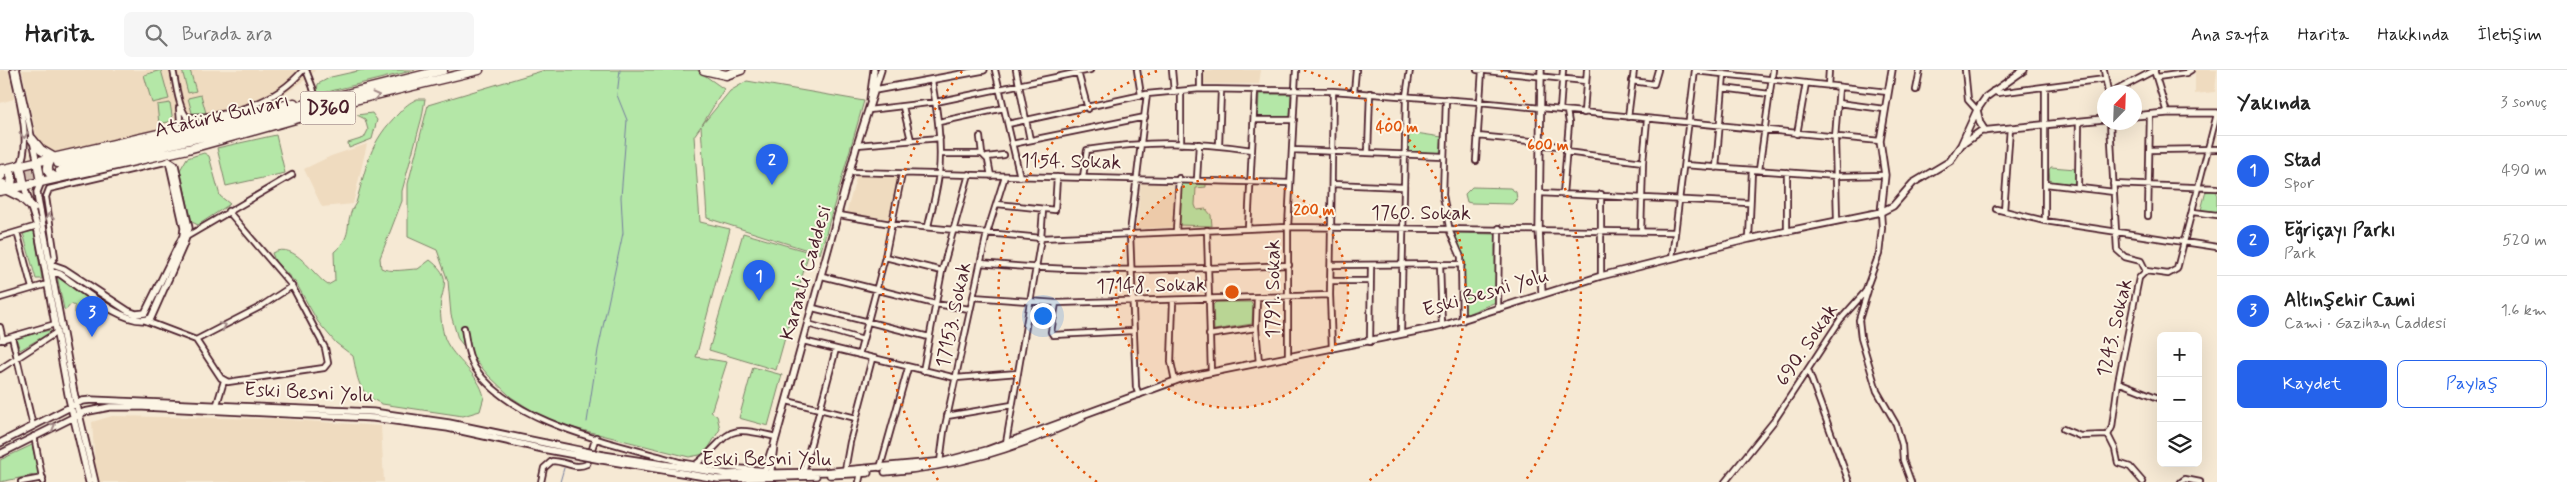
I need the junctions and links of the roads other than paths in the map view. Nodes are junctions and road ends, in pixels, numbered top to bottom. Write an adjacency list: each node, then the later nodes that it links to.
1 (13, 70): 152 (street, one-way to 152)
2 (17, 70): 123 (street)
3 (171, 70): 97 (street); 114 (street)
4 (304, 70): 97 (street); 109 (street, bridge)
5 (443, 70): 78 (highway, Atatürk Bulvarı / D360)
6 (479, 70): 154 (highway, D360, one-way to 6)
7 (704, 70): 10 (highway)
8 (715, 70): 9 (highway)
9 (732, 70)
10 (741, 70)
11 (874, 70): 87 (main road, Karaali Caddesi)
12 (881, 70): 62 (main road, Karaali Caddesi)
13 (944, 70): 45 (street)
14 (984, 70): 45 (main road)
15 (995, 70): 60 (street)
16 (1016, 70): 53 (street)
17 (1090, 70): 41 (street)
18 (1137, 70): 76 (street)
19 (1172, 70): 70 (street)
20 (1200, 70): 61 (street)
21 (1296, 70): 65 (street, 1791. Sokak)
22 (1356, 70): 71 (street)
23 (1410, 70): 77 (street)
24 (1477, 70): 25 (street)
25 (1482, 70): 43 (street); 81 (street)
26 (1541, 70): 43 (main road)
27 (1563, 70): 46 (street)
28 (1587, 70): 50 (street)
29 (1634, 70): 51 (street)
30 (1658, 70): 51 (street)
31 (1774, 70): 49 (street)
32 (1829, 70): 56 (street)
33 (1892, 70): 72 (main road)
34 (1920, 70): 66 (street)
35 (1965, 70): 90 (street)
36 (2024, 70): 69 (main road)
37 (2104, 70): 47 (street)
38 (2154, 70): 44 (street); 55 (street)
39 (2191, 70): 44 (street)
40 (1695, 71): 42 (street); 107 (street)
41 (1078, 72): 53 (street); 85 (street)
42 (1724, 74): 49 (street); 59 (street)
43 (1541, 77): 46 (street); 86 (main road)
44 (2157, 77): 93 (street)
45 (945, 78): 48 (main road)
46 (1562, 79): 50 (street); 88 (street)
47 (2105, 79): 54 (street); 58 (street)
48 (932, 80): 62 (main road); 80 (street)
49 (1772, 80): 52 (street); 75 (street)
50 (1586, 81): 92 (street)
51 (1632, 81): 99 (street)
52 (1806, 83): 56 (street); 118 (street)
53 (1019, 85): 60 (street); 100 (street)
54 (2106, 85)
55 (2126, 85)
56 (1828, 86): 57 (street)
57 (1839, 87): 72 (street); 82 (street)
58 (2045, 87): 69 (street); 111 (street)
59 (1723, 88): 75 (street); 112 (street)
60 (999, 89): 80 (street); 84 (street)
61 (1200, 89): 63 (street); 67 (street)
62 (875, 90): 87 (main road, Karaali Caddesi)
63 (1221, 90): 64 (street); 133 (street)
64 (1255, 90): 65 (street); 101 (street)
65 (1295, 90): 68 (street); 102 (street, 1791. Sokak)
66 (1916, 90)
67 (1180, 91): 70 (street); 130 (street)
68 (1334, 91): 71 (street); 140 (street)
69 (1993, 91): 90 (main road)
70 (1174, 92): 74 (street)
71 (1354, 92): 73 (street)
72 (1888, 92): 89 (main road)
73 (1370, 93): 77 (street); 142 (street)
74 (1148, 94): 76 (street); 98 (street)
75 (1769, 94): 116 (street)
76 (1141, 95): 85 (street)
77 (1406, 96): 79 (street); 146 (street)
78 (323, 99): 108 (highway); 154 (highway, Atatürk Bulvarı / D360)
79 (1446, 99): 81 (street); 147 (street)
80 (936, 102): 83 (street); 106 (street)
81 (1479, 102): 86 (street); 119 (street)
82 (1838, 104): 89 (street); 122 (street)
83 (903, 108): 87 (street); 124 (street)
84 (1004, 108): 106 (street); 110 (street)
85 (1088, 108): 100 (street)
86 (1541, 108): 88 (street); 128 (main road)
87 (869, 110): 132 (main road, Karaali Caddesi)
88 (1560, 110): 91 (street)
89 (1884, 110): 126 (main road)
90 (1978, 110): 117 (main road); 134 (main road)
91 (1567, 111): 92 (street); 135 (street)
92 (1584, 113): 99 (street)
93 (2167, 113): 94 (main road); 95 (main road)
94 (2217, 113): 136 (street, 1243. Sokak)
95 (2150, 114): 96 (main road); 141 (street)
96 (2142, 115)
97 (186, 117): 108 (street)
98 (1146, 117): 125 (street); 127 (street)
99 (1628, 117): 103 (street)
100 (1026, 120): 110 (street); 125 (street)
101 (1254, 120): 102 (street); 138 (street)
102 (1294, 120): 139 (street, 1791. Sokak)
103 (1647, 120): 107 (street); 151 (street)
104 (2097, 120): 105 (main road)
105 (2079, 121): 111 (main road); 184 (street)
106 (939, 122): 121 (street)
107 (1688, 122): 112 (street); 153 (street)
108 (198, 124): 114 (highway)
109 (322, 124)
110 (1008, 124): 129 (street)
111 (2047, 124): 113 (main road); 179 (street)
112 (1719, 125): 116 (street); 155 (street)
113 (2010, 128): 117 (main road); 199 (street)
114 (176, 130): 154 (highway)
115 (2111, 130): 180 (street)
116 (1764, 131): 118 (street); 157 (street)
117 (1985, 131): 134 (main road)
118 (1797, 134): 122 (street)
119 (1477, 136): 128 (street); 150 (street)
120 (980, 137): 144 (street)
121 (940, 138): 124 (street); 143 (street)
122 (1835, 138): 126 (street); 167 (street)
123 (32, 139): 148 (street); 154 (highway)
124 (911, 140): 132 (street)
125 (1030, 140): 129 (street)
126 (1880, 141): 164 (main road)
127 (1143, 142): 130 (street); 170 (street); 171 (street)
128 (1541, 143): 135 (street); 187 (main road)
129 (1012, 144): 168 (street)
130 (1181, 144): 131 (street)
131 (1199, 144): 133 (street); 173 (street)
132 (857, 145): 158 (main road, Karaali Caddesi)
133 (1219, 145): 138 (street)
134 (1961, 145): 200 (main road)
135 (1566, 149): 151 (street); 189 (street)
136 (2208, 149): 137 (street); 141 (street); 185 (street, 1243. Sokak)
137 (2217, 149)
138 (1252, 150): 175 (street)
139 (1292, 150): 140 (street); 177 (street, 1791. Sokak)
140 (1332, 150): 142 (street); 178 (street)
141 (2150, 150): 182 (street)
142 (1368, 152): 146 (street)
143 (940, 154): 144 (street); 163 (street)
144 (984, 155): 145 (street); 165 (street)
145 (1004, 155)
146 (1404, 155): 147 (street); 183 (street)
147 (1443, 156): 214 (street)
148 (37, 161): 152 (highway); 154 (highway); 176 (highway)
149 (169, 161): 229 (main road); 243 (street, one-way to 149)
150 (1476, 161)
151 (1643, 162): 191 (street)
152 (20, 165): 174 (highway); 181 (highway)
153 (1684, 165): 155 (street); 192 (street)
154 (58, 167): 176 (highway)
155 (1716, 168): 156 (street)
156 (1752, 170): 157 (street); 193 (street)
157 (1759, 170): 159 (street)
158 (851, 172): 160 (street, 1154. Sokak); 202 (main road, Karaali Caddesi)
159 (1787, 172): 167 (street); 220 (street)
160 (902, 174): 163 (street, 1154. Sokak); 207 (street)
161 (969, 174): 163 (street, 1154. Sokak); 165 (street, 1154. Sokak); 217 (street)
162 (292, 175): 198 (street)
163 (939, 175): 209 (street)
164 (1885, 175): 167 (street); 200 (main road)
165 (991, 176): 166 (street, 1154. Sokak)
166 (1005, 176): 168 (street, 1154. Sokak); 194 (street, 17153. Sokak)
167 (1837, 176): 205 (street)
168 (1020, 177): 169 (street, 1154. Sokak)
169 (1057, 177): 170 (street, 1154. Sokak); 197 (street)
170 (1083, 178): 171 (street, 1154. Sokak)
171 (1138, 178): 172 (street, 1154. Sokak); 227 (street)
172 (1179, 178): 173 (street, 1154. Sokak); 221 (street)
173 (1197, 179): 175 (street, 1154. Sokak)
174 (2, 180): 181 (highway); 195 (highway)
175 (1250, 180): 177 (street, 1154. Sokak); 212 (street)
176 (41, 182): 181 (highway); 243 (main road)
177 (1290, 183): 210 (street, 1791. Sokak)
178 (1332, 184): 183 (street); 211 (street)
179 (2046, 184): 184 (street); 206 (street)
180 (2114, 184): 182 (street); 188 (street)
181 (24, 186): 195 (main road)
182 (2150, 186): 185 (street); 204 (street)
183 (1403, 187): 213 (street)
184 (2078, 187): 188 (street)
185 (2199, 187): 186 (street); 201 (street, 1243. Sokak)
186 (2217, 188)
187 (1539, 192): 189 (street); 216 (main road)
188 (2114, 192): 225 (street)
189 (1563, 194): 190 (street)
190 (1601, 194): 191 (street); 219 (street)
191 (1642, 196): 192 (street); 223 (street)
192 (1679, 199): 193 (street); 224 (street)
193 (1749, 203): 231 (street)
194 (997, 204): 197 (street); 226 (street, 17153. Sokak)
195 (33, 208): 208 (main road)
196 (1996, 209): 199 (street)
197 (1043, 210): 230 (street)
198 (228, 211): 229 (street); 255 (street)
199 (2004, 211): 206 (street)
200 (1881, 212): 205 (main road, Eski Besni Yolu); 251 (street, 690. Sokak)
201 (2193, 212): 203 (street); 232 (street, 1243. Sokak)
202 (839, 215): 207 (street, 1760. Sokak); 249 (main road, Karaali Caddesi)
203 (2217, 215)
204 (2148, 216)
205 (1837, 220): 220 (main road, Eski Besni Yolu)
206 (2045, 221): 225 (street)
207 (891, 224): 209 (street, 1760. Sokak); 234 (street)
208 (37, 226): 222 (street); 254 (main road)
209 (928, 226): 217 (street, 1760. Sokak)
210 (1288, 227): 211 (street, 1760. Sokak); 212 (street, 1760. Sokak); 241 (street, 1791. Sokak)
211 (1332, 227): 213 (street, 1760. Sokak); 237 (street)
212 (1248, 228): 218 (street, 1760. Sokak)
213 (1403, 228): 214 (street, 1760. Sokak); 238 (street)
214 (1449, 228): 215 (street, 1760. Sokak); 240 (street)
215 (1499, 228): 216 (street, 1760. Sokak); 272 (street)
216 (1539, 229): 219 (street, 1760. Sokak); 258 (main road)
217 (952, 230): 226 (street, 1760. Sokak); 248 (street)
218 (1207, 230): 221 (street, 1760. Sokak); 245 (street)
219 (1600, 230): 223 (street, 1760. Sokak); 250 (street)
220 (1787, 230): 231 (main road, Eski Besni Yolu)
221 (1176, 231): 227 (street, 1760. Sokak)
222 (17, 232): 228 (street); 256 (street)
223 (1641, 232): 224 (street, 1760. Sokak)
224 (1675, 232): 235 (street)
225 (2115, 232): 232 (street); 247 (street)
226 (987, 233): 230 (street, 1760. Sokak); 236 (street, 17153. Sokak)
227 (1130, 233): 230 (street, 1760. Sokak); 246 (street)
228 (0, 237)
229 (184, 237): 243 (main road); 274 (main road)
230 (1042, 238): 244 (street)
231 (1749, 239): 235 (main road, Eski Besni Yolu)
232 (2185, 243): 233 (street); 247 (street, 1243. Sokak)
233 (2217, 247)
234 (885, 258): 248 (street); 257 (street)
235 (1672, 258): 250 (main road, Eski Besni Yolu)
236 (981, 263): 244 (street); 262 (street, 17153. Sokak)
237 (1332, 264): 242 (street); 252 (street)
238 (1402, 264): 239 (street); 242 (street); 284 (street)
239 (1440, 264): 240 (street); 279 (street)
240 (1462, 264): 273 (street)
241 (1289, 265): 245 (street); 260 (street, 1791. Sokak)
242 (1372, 266): 253 (street)
243 (51, 267): 274 (main road); 310 (main road)
244 (1036, 268): 246 (street); 265 (street)
245 (1208, 268): 246 (street); 264 (street)
246 (1130, 269): 266 (street)
247 (2146, 270): 309 (street, 1243. Sokak)
248 (942, 271): 269 (street)
249 (822, 276): 257 (street); 270 (main road, Karaali Caddesi)
250 (1601, 276): 258 (main road, Eski Besni Yolu)
251 (1871, 279): 302 (street, 690. Sokak); 349 (street)
252 (1331, 281): 253 (street); 259 (street)
253 (1370, 281): 292 (street)
254 (48, 284): 256 (street); 276 (main road)
255 (292, 286): 289 (street, one-way to 255); 307 (street)
256 (32, 288): 261 (street)
257 (876, 290): 269 (street); 275 (street)
258 (1542, 294): 272 (main road, Eski Besni Yolu)
259 (1330, 295): 260 (street, 17148. Sokak); 294 (street)
260 (1290, 296): 263 (street, 17148. Sokak); 297 (street, 1791. Sokak)
261 (0, 298)
262 (973, 298): 265 (street, 17148. Sokak); 271 (street, 17153. Sokak)
263 (1257, 298): 264 (street, 17148. Sokak); 281 (street)
264 (1210, 300): 267 (street, 17148. Sokak); 285 (street)
265 (1031, 301): 268 (street, 17148. Sokak); 305 (street)
266 (1132, 301): 267 (street, 17148. Sokak); 268 (street, 17148. Sokak); 282 (street)
267 (1173, 301): 308 (street)
268 (1056, 303): 282 (street)
269 (935, 304): 271 (street); 286 (street)
270 (813, 308): 275 (street); 277 (main road, Karaali Caddesi)
271 (970, 309): 306 (street, 17153. Sokak)
272 (1498, 309): 273 (main road, Eski Besni Yolu)
273 (1462, 320): 279 (main road, Eski Besni Yolu)
274 (146, 321): 289 (street)
275 (868, 322): 286 (street); 290 (street)
276 (55, 324): 283 (main road); 287 (street)
277 (808, 324): 290 (street); 291 (main road, Karaali Caddesi)
278 (0, 326): 288 (street)
279 (1442, 326): 284 (main road, Eski Besni Yolu)
280 (464, 328): 327 (street)
281 (1256, 328): 285 (street); 299 (street)
282 (1133, 331): 311 (street)
283 (57, 332): 296 (street); 316 (main road)
284 (1401, 333): 292 (main road, Eski Besni Yolu)
285 (1209, 335): 304 (street)
286 (929, 337): 303 (street)
287 (12, 338): 288 (street); 296 (street)
288 (2, 340)
289 (196, 340): 307 (street)
290 (863, 340): 295 (street)
291 (803, 341): 293 (street); 314 (main road, Karaali Caddesi)
292 (1370, 342): 294 (main road, Eski Besni Yolu)
293 (836, 349): 295 (street); 319 (street)
294 (1332, 349): 297 (main road, Eski Besni Yolu)
295 (859, 355): 298 (street)
296 (17, 358): 301 (street); 323 (street)
297 (1288, 358): 299 (main road, Eski Besni Yolu)
298 (872, 359): 300 (street); 322 (street)
299 (1259, 363): 304 (main road, Eski Besni Yolu)
300 (908, 368): 303 (street); 335 (street)
301 (0, 369)
302 (1808, 370): 347 (street, 690. Sokak); 348 (street)
303 (923, 371): 306 (street)
304 (1211, 372): 308 (main road, Eski Besni Yolu)
305 (1018, 373): 306 (street); 317 (street)
306 (956, 378): 321 (street, 17153. Sokak)
307 (224, 381): 315 (street)
308 (1175, 381): 311 (main road, Eski Besni Yolu)
309 (2118, 382): 312 (street); 325 (street, 1243. Sokak)
310 (74, 393): 313 (main road); 316 (main road)
311 (1139, 395): 318 (main road, Eski Besni Yolu)
312 (2157, 397)
313 (92, 400): 315 (main road, Eski Besni Yolu); 316 (main road, Eski Besni Yolu)
314 (787, 401): 319 (street); 328 (main road, Karaali Caddesi)
315 (217, 404): 331 (main road, Eski Besni Yolu)
316 (74, 405): 320 (main road); 323 (main road, Eski Besni Yolu)
317 (1012, 405): 321 (street); 330 (street)
318 (1102, 408): 330 (main road, Eski Besni Yolu); 338 (main road, Eski Besni Yolu)
319 (820, 409): 322 (street); 337 (street)
320 (76, 415): 326 (main road, Eski Besni Yolu, one-way to 320); 331 (main road, Eski Besni Yolu); 343 (main road); 344 (main road)
321 (948, 416): 333 (street, 17153. Sokak)
322 (856, 418): 336 (street)
323 (32, 426): 329 (main road, Eski Besni Yolu)
324 (2063, 429): 325 (street)
325 (2108, 435): 350 (street)
326 (34, 436): 332 (main road, Eski Besni Yolu); 340 (street)
327 (596, 437): 334 (street); 345 (street)
328 (776, 437): 334 (street); 339 (main road, Karaali Caddesi)
329 (0, 443)
330 (1006, 443): 333 (main road, Eski Besni Yolu)
331 (544, 446): 339 (main road, Eski Besni Yolu, bridge)
332 (0, 454)
333 (940, 462): 335 (main road, Eski Besni Yolu)
334 (695, 465): 339 (street)
335 (880, 468): 336 (main road, Eski Besni Yolu)
336 (845, 470): 337 (main road, Eski Besni Yolu)
337 (803, 473): 339 (main road, Eski Besni Yolu)
338 (861, 473): 341 (main road, Eski Besni Yolu); 346 (street)
339 (763, 477): 341 (main road, Eski Besni Yolu)
340 (43, 480): 342 (street)
341 (796, 480)
342 (21, 482)
343 (88, 482)
344 (94, 482)
345 (541, 482)
346 (859, 482)
347 (1725, 482)
348 (1849, 482)
349 (1911, 482)
350 (2143, 482)
351 (2181, 482): 352 (street)
352 (2200, 482)

